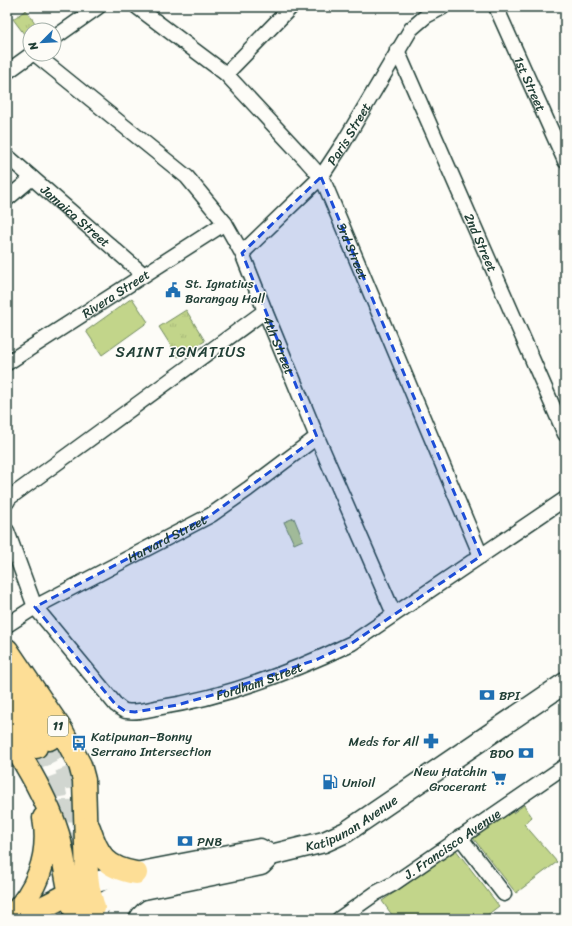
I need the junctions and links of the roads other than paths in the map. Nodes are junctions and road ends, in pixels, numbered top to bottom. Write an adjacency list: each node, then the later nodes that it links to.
1 (98, 7): 6 (street)
2 (137, 7): 11 (street, 3rd Street)
3 (292, 7): 11 (street)
4 (443, 7): 7 (street, Paris Street)
5 (496, 7): 13 (street, 1st Street)
6 (62, 32)
7 (397, 50): 14 (street, Paris Street); 22 (street, 2nd Street)
8 (22, 61): 10 (street)
9 (46, 62): 17 (street, 4th Street)
10 (7, 72)
11 (226, 74): 14 (street, 3rd Street)
12 (7, 156): 15 (street, Jamaica Street)
13 (565, 161)
14 (321, 177): 18 (street, Paris Street); 27 (street, 3rd Street)
15 (32, 178): 16 (street); 19 (street, Jamaica Street)
16 (7, 199)
17 (225, 223): 18 (street, 4th Street); 19 (street, Rivera Street)
18 (242, 253): 20 (street, 4th Street)
19 (144, 275): 21 (street, Rivera Street)
20 (265, 312): 23 (street, 4th Street); 25 (street)
21 (7, 363)
22 (565, 434)
23 (317, 437): 28 (street, Harvard Street); 29 (street, 4th Street)
24 (565, 498): 27 (street, Fordham Street)
25 (7, 502)
26 (7, 530): 28 (street, Fordham Street)
27 (481, 556): 29 (street, Fordham Street)
28 (35, 607): 29 (street, Fordham Street); 30 (street, Harvard Street)
29 (394, 614)
30 (7, 625)
31 (7, 650): 38 (main road, 11)
32 (7, 678): 34 (main road, 11)
33 (565, 683): 40 (street, Katipunan Avenue)
34 (7, 707)
35 (7, 735): 37 (main road, 11)
36 (565, 766): 39 (street, J. Francisco Avenue)
37 (34, 779): 41 (main road, 11); 44 (main road)
38 (84, 810): 40 (main road); 41 (main road, 11)
39 (460, 837): 42 (street); 47 (street, J. Francisco Avenue)
40 (138, 881): 41 (street, Katipunan Avenue); 43 (street, Katipunan Avenue); 46 (street)
41 (79, 889): 43 (main road, 11); 45 (main road, Katipunan Avenue)
42 (504, 894)
43 (85, 917)
44 (9, 919)
45 (20, 919)
46 (117, 919)
47 (339, 919)

